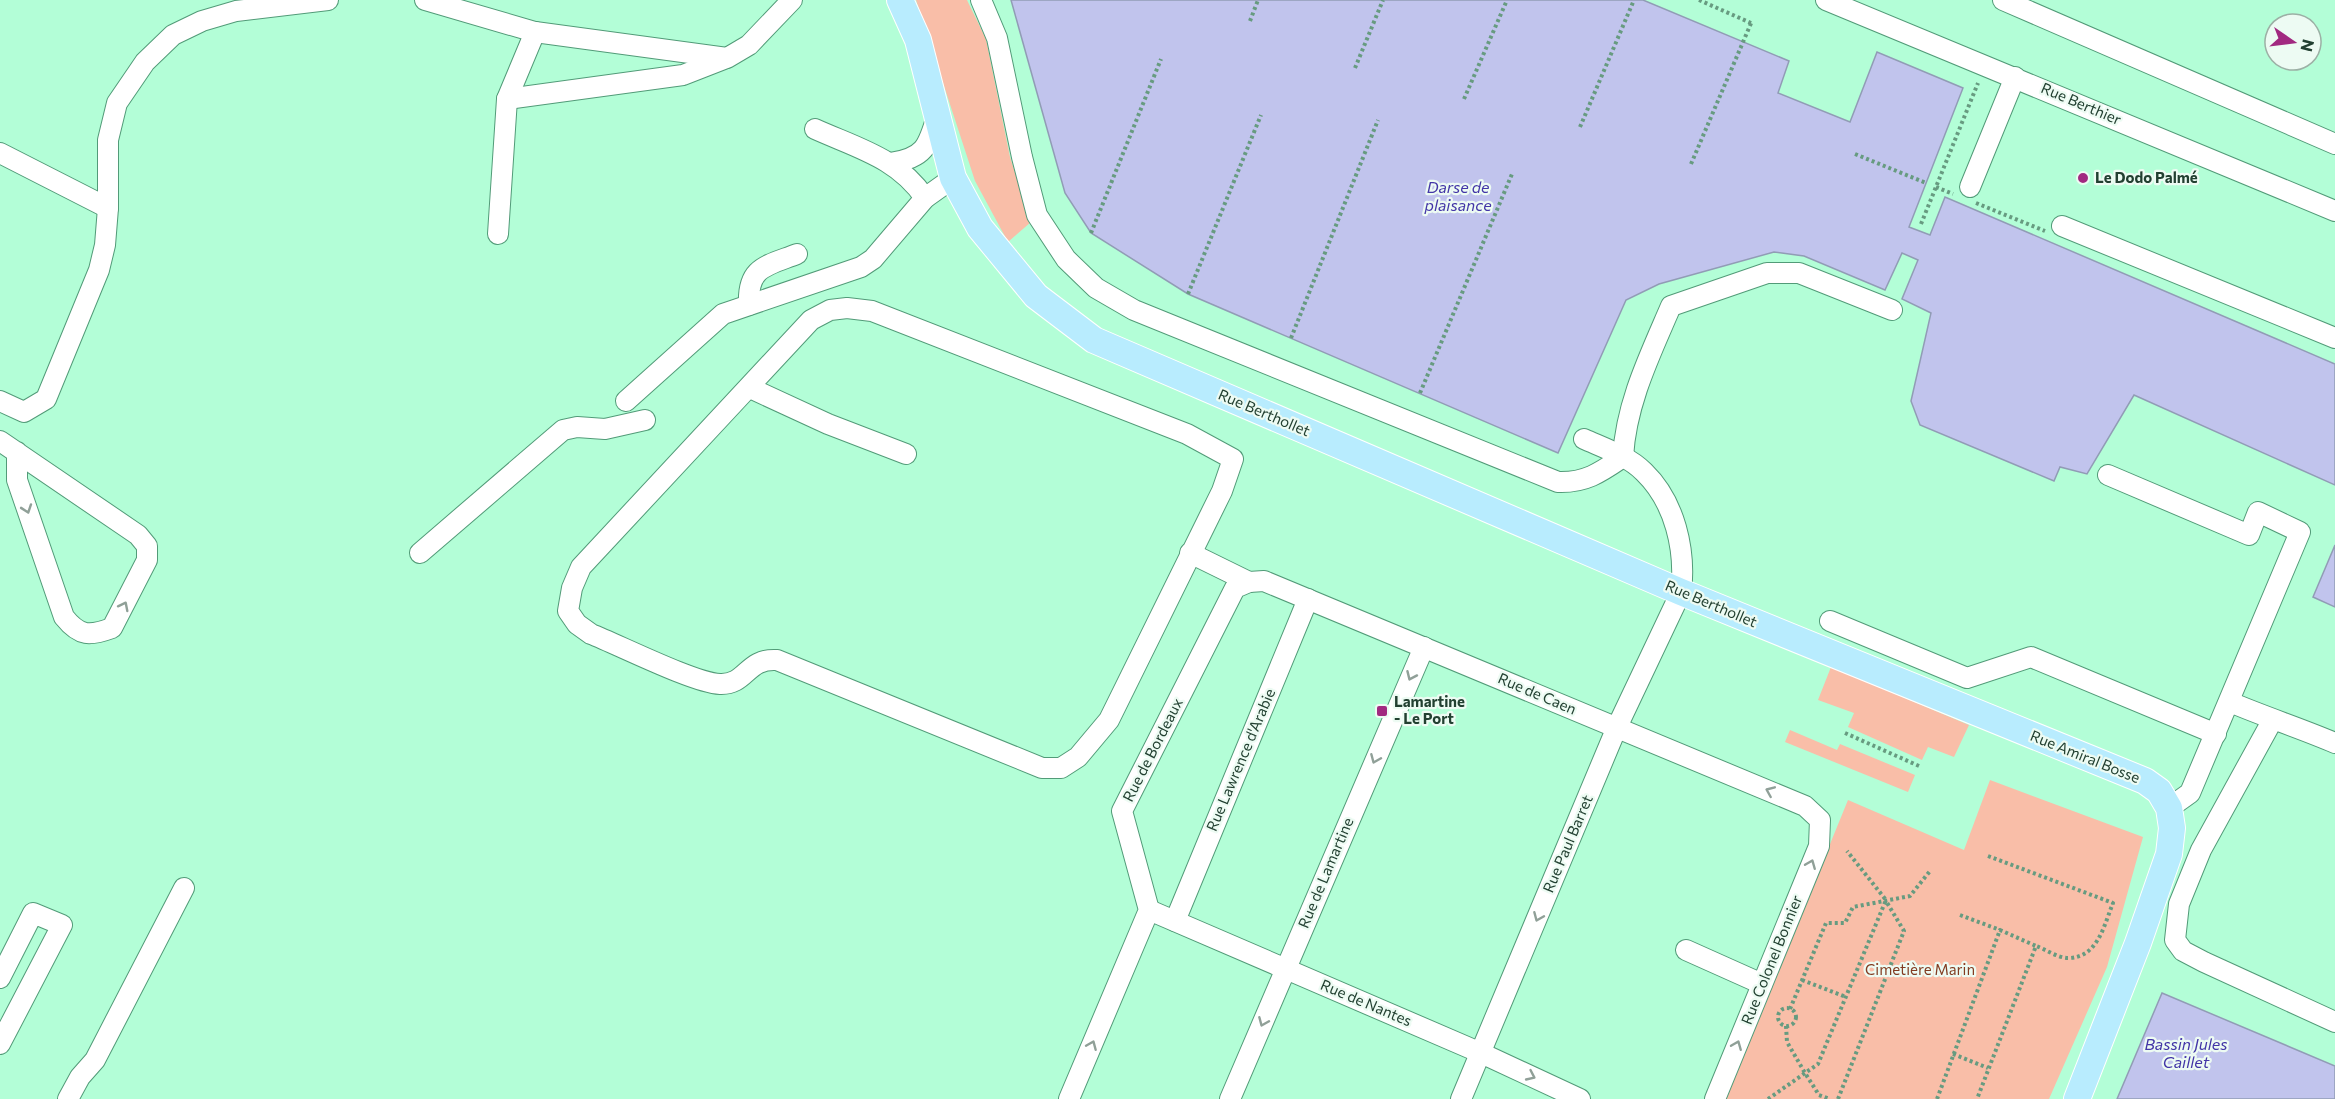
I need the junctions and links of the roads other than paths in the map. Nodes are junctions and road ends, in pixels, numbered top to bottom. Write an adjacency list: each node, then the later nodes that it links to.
1 (328, 0): 20 (street)
2 (425, 0): 8 (street)
3 (792, 0): 9 (street)
4 (900, 0): 12 (main road, Rue Berthollet)
5 (981, 0): 36 (street)
6 (1826, 0): 10 (street, Rue Berthier)
7 (2003, 0): 14 (street)
8 (535, 32): 9 (street); 11 (street)
9 (727, 58): 11 (street)
10 (2015, 77): 18 (street); 21 (street, Rue Berthier)
11 (507, 99): 23 (street)
12 (937, 117): 16 (street); 17 (main road, Rue Berthollet)
13 (814, 129): 16 (street)
14 (2335, 144)
15 (0, 153): 20 (street)
16 (891, 163): 19 (street)
17 (953, 178): 19 (street); 41 (main road, Rue Berthollet)
18 (1966, 194)
19 (925, 198): 25 (street)
20 (108, 208): 29 (street)
21 (2335, 211)
22 (2062, 226): 27 (street)
23 (498, 234)
24 (797, 254): 25 (street)
25 (749, 305): 30 (street)
26 (1892, 310): 36 (street)
27 (2335, 338)
28 (750, 388): 35 (street); 39 (street); 39 (street)
29 (0, 401)
30 (626, 401)
31 (645, 420): 38 (street)
32 (1584, 439): 36 (street)
33 (0, 441): 34 (street)
34 (16, 452): 34 (street, one-way to 34)
35 (906, 454)
36 (1623, 457): 41 (street)
37 (2108, 475): 46 (street)
38 (420, 553)
39 (1190, 553): 40 (street, Rue de Caen)
40 (1249, 582): 42 (street, Rue de Caen); 54 (street, Rue de Bordeaux)
41 (1681, 592): 44 (main road, Rue Berthollet); 48 (street, Rue Paul Barret)
42 (1308, 599): 45 (street, Rue de Caen); 55 (street, Rue Lawrence d'Arabie)
43 (1830, 621): 49 (street)
44 (1806, 644): 51 (main road, Rue Amiral Bosse)
45 (1424, 647): 48 (street, Rue de Caen); 57 (street, Rue de Lamartine, one-way to 57)
46 (2230, 702): 47 (street); 49 (street)
47 (2272, 721): 50 (street); 60 (street)
48 (1617, 727): 52 (street, Rue de Caen, one-way to 48); 62 (street, Rue Paul Barret, one-way to 62)
49 (2216, 734): 51 (street)
50 (2335, 743)
51 (2169, 808): 69 (main road)
52 (1820, 820): 59 (street, Rue Colonel Bonnier, one-way to 52)
53 (184, 888): 64 (street)
54 (1149, 910): 55 (street, Rue de Nantes); 65 (street, one-way to 54)
55 (1174, 921): 57 (street, Rue de Nantes)
56 (1686, 950): 59 (street)
57 (1286, 968): 62 (street, Rue de Nantes); 66 (street, Rue de Lamartine, one-way to 66)
58 (0, 978): 61 (street)
59 (1762, 984): 63 (street, Rue Colonel Bonnier, one-way to 59)
60 (2335, 1022)
61 (0, 1044)
62 (1481, 1053): 67 (street, Rue Paul Barret); 68 (street, Rue de Nantes, one-way to 68)
63 (1718, 1097)
64 (68, 1099)
65 (1069, 1099)
66 (1230, 1099)
67 (1461, 1099)
68 (1580, 1099)
69 (2077, 1099)

